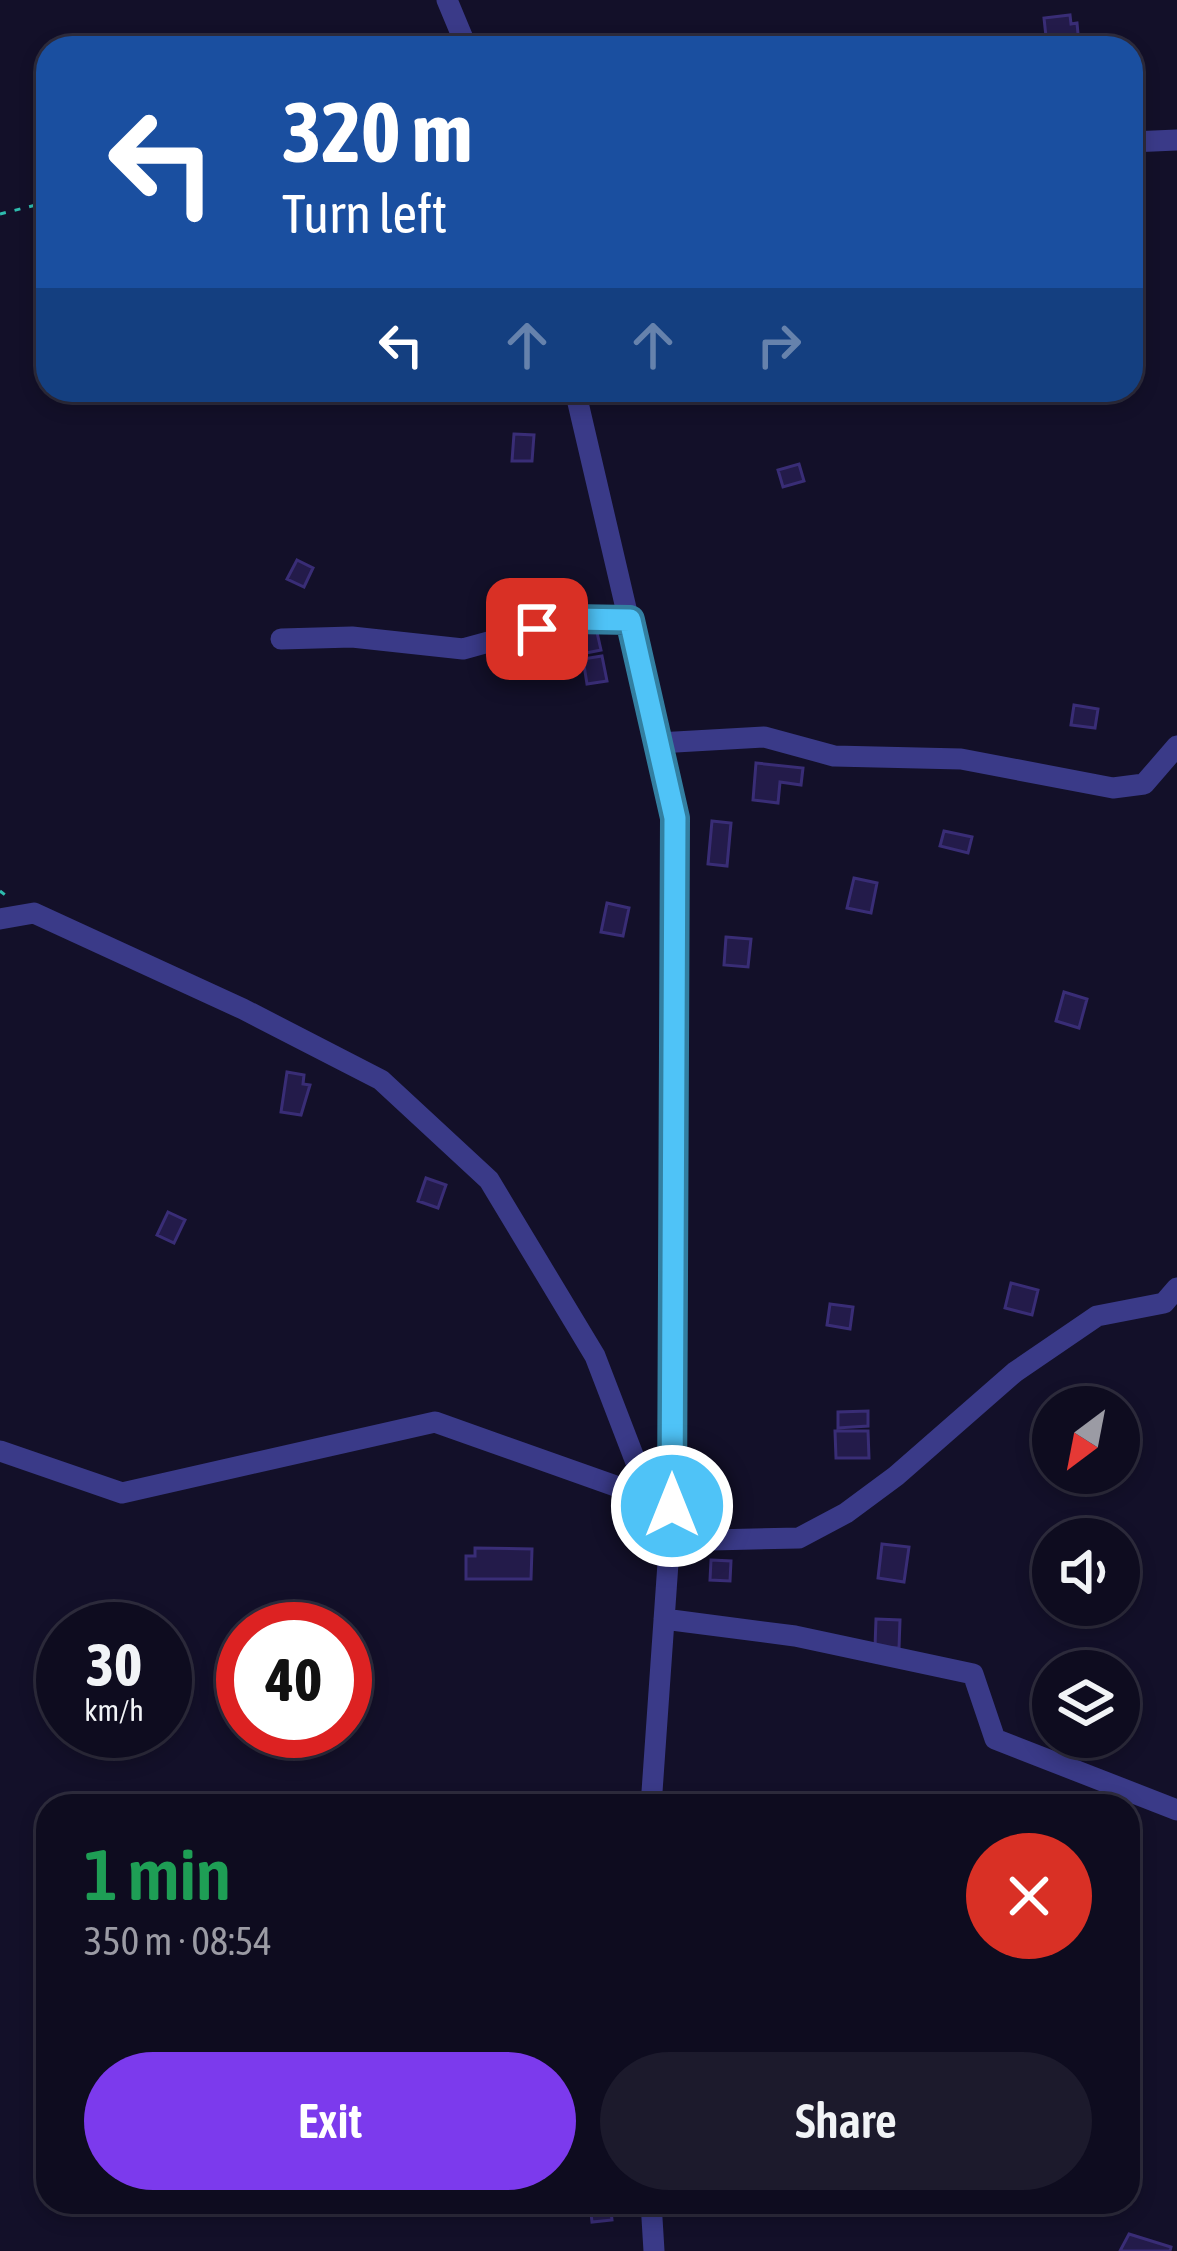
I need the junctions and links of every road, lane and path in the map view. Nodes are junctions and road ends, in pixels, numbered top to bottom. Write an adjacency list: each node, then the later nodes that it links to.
1 (447, 0): 2 (street)
2 (462, 36)
3 (1177, 140): 4 (street)
4 (1143, 141)
5 (36, 205): 6 (path)
6 (0, 214)
7 (578, 402): 8 (street)
8 (630, 620): 9 (street); 10 (street)
9 (281, 639)
10 (658, 742): 11 (street); 16 (street)
11 (1177, 746)
12 (0, 919): 15 (street)
13 (1177, 1288): 17 (street)
14 (0, 1451): 15 (street)
15 (650, 1498): 16 (street)
16 (672, 1506): 17 (street)
17 (670, 1541): 18 (street)
18 (664, 1619): 19 (street); 20 (street)
19 (652, 1794)
20 (1136, 1794)
21 (1140, 1796): 22 (street)
22 (1177, 1810)
23 (652, 2214): 24 (street)
24 (654, 2251)

